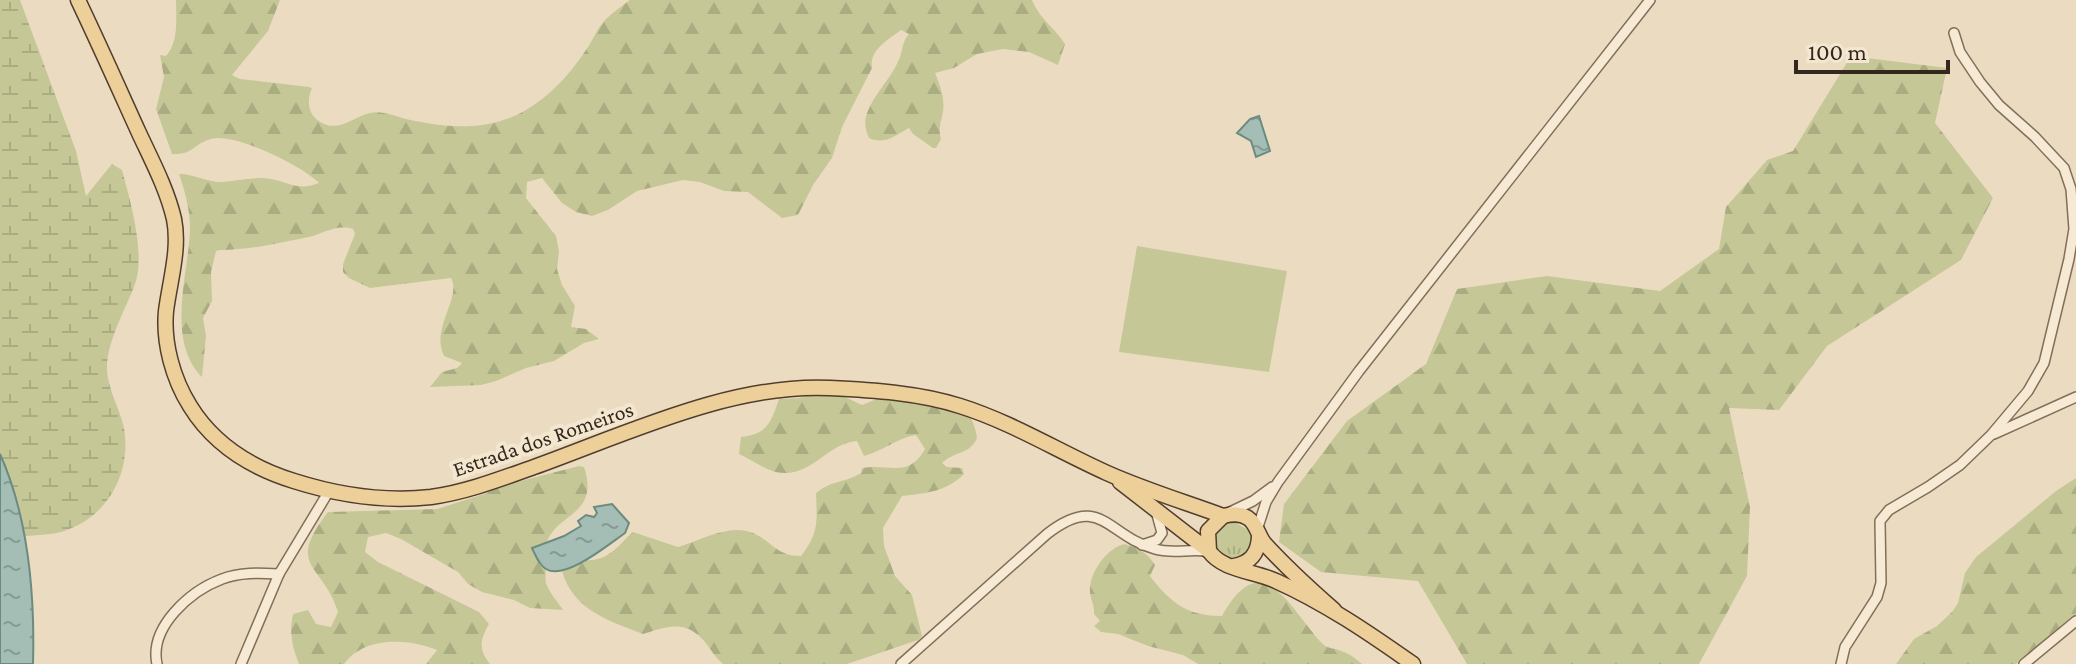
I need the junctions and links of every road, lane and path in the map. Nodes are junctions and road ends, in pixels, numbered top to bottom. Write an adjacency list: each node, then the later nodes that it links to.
1 (78, 0): 8 (main road, Estrada dos Romeiros)
2 (1650, 0): 7 (street)
3 (1954, 33): 5 (street)
4 (2076, 397): 5 (street)
5 (1991, 435): 22 (street)
6 (1111, 475): 8 (main road, Estrada dos Romeiros); 9 (main road, Estrada dos Romeiros); 10 (main road, Estrada dos Romeiros)
7 (1278, 482): 10 (street); 11 (street)
8 (329, 491): 15 (street)
9 (1156, 511): 12 (street); 13 (main road, Estrada dos Romeiros)
10 (1223, 516): 11 (main road, Estrada dos Romeiros); 13 (main road)
11 (1258, 534): 14 (main road); 16 (main road, Estrada dos Romeiros)
12 (1142, 545): 13 (street); 20 (street)
13 (1209, 551): 14 (main road, Estrada dos Romeiros)
14 (1234, 566): 16 (main road, Estrada dos Romeiros)
15 (279, 574): 18 (street); 19 (street)
16 (1334, 610): 21 (main road, Estrada dos Romeiros)
17 (2076, 621): 23 (street)
18 (157, 664)
19 (241, 664)
20 (901, 664)
21 (1413, 664)
22 (1841, 664)
23 (2024, 664)

